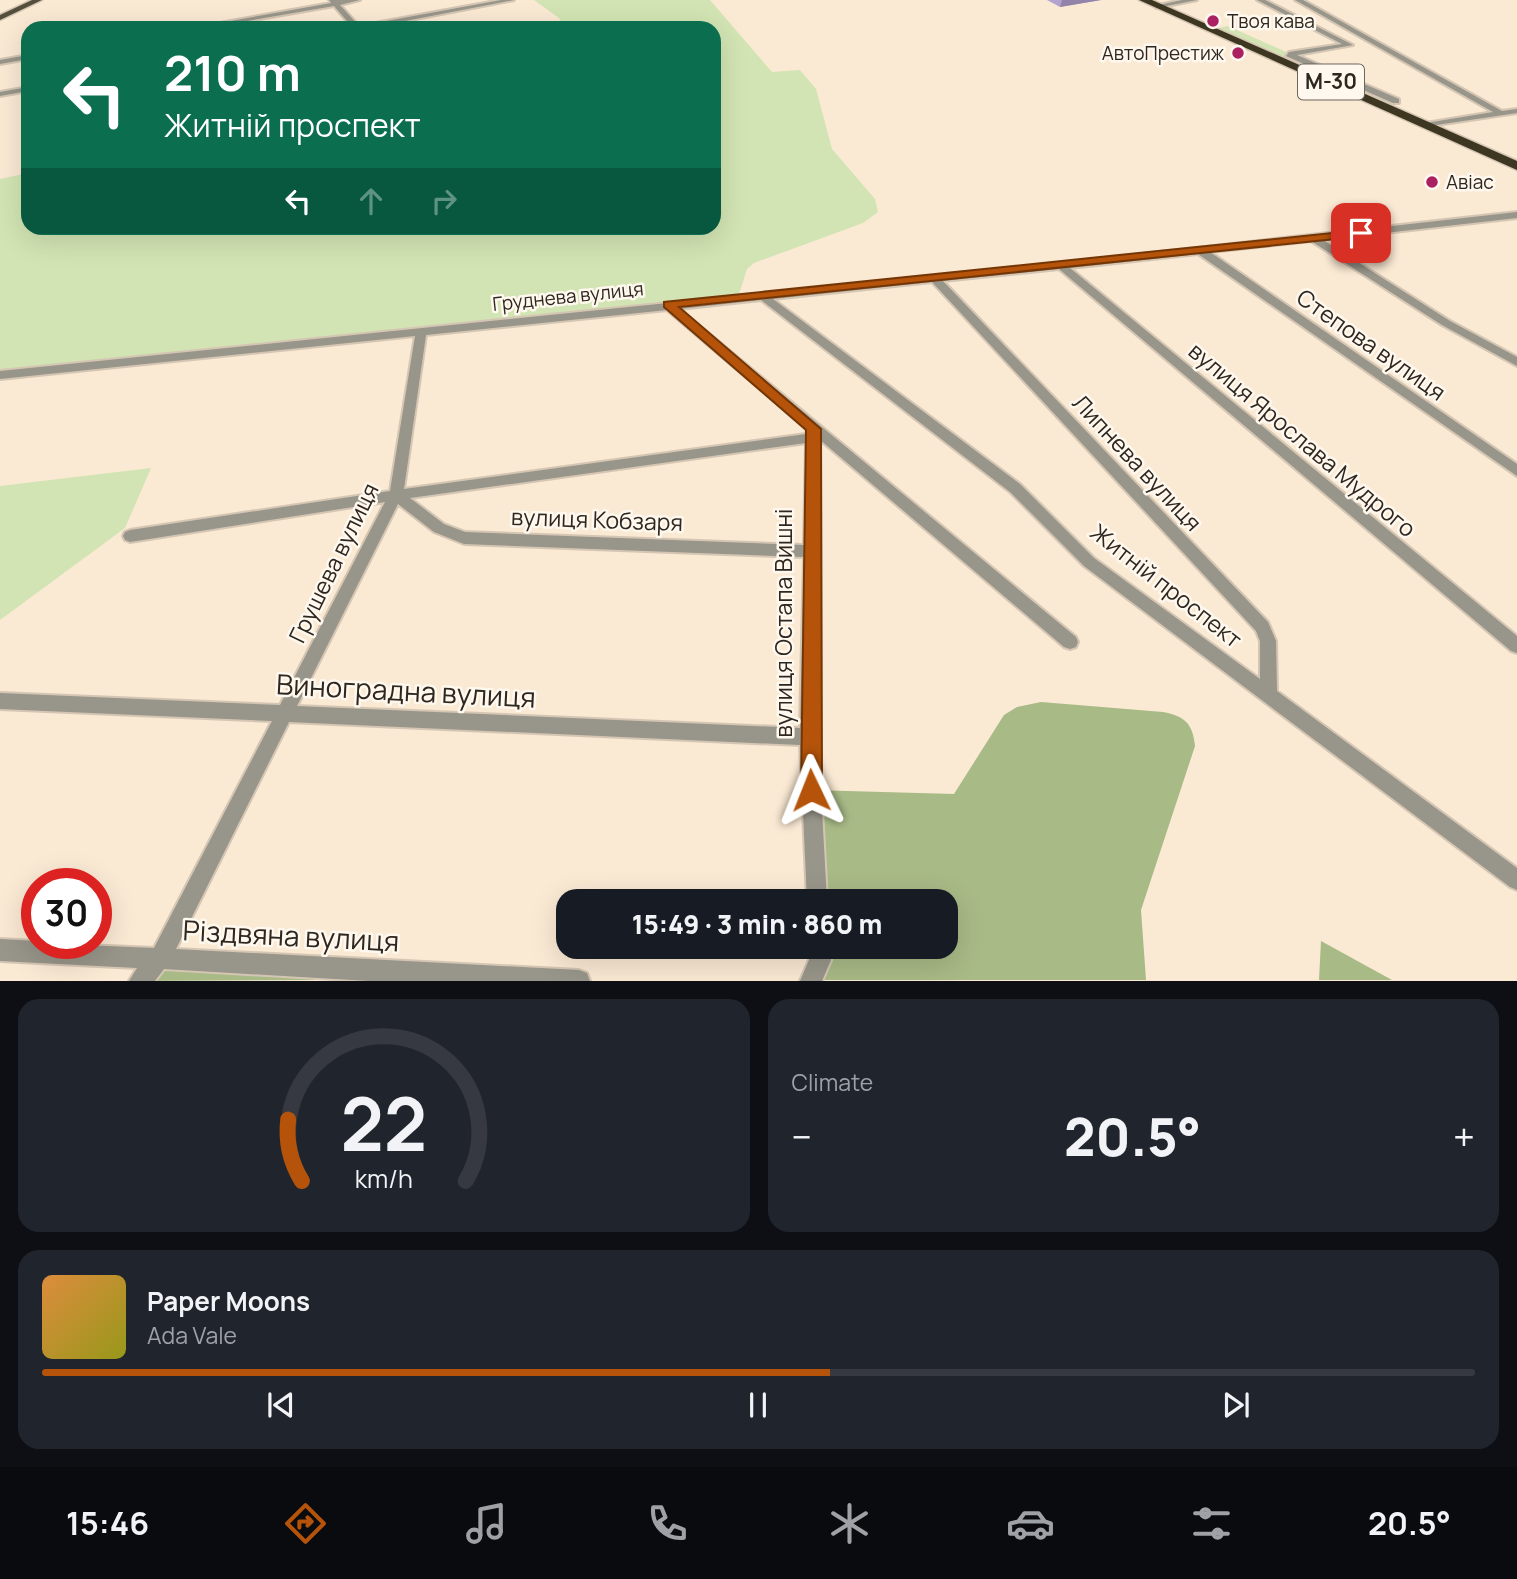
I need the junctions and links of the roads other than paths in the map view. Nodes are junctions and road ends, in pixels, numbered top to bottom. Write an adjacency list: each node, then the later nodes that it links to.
1 (38, 0): 10 (main road)
2 (357, 0): 8 (street)
3 (511, 0): 13 (street)
4 (1144, 0): 9 (highway, М-30)
5 (1194, 0): 9 (street)
6 (1260, 0): 18 (street)
7 (1298, 0): 20 (street)
8 (333, 2): 11 (street); 12 (street)
9 (1157, 6): 21 (highway, М-30)
10 (0, 18)
11 (232, 21)
12 (351, 21)
13 (396, 21)
14 (21, 58): 15 (street)
15 (0, 62)
16 (21, 90): 17 (street)
17 (0, 94)
18 (1396, 102)
19 (1517, 111): 20 (street)
20 (1500, 113): 21 (street)
21 (1426, 125): 22 (highway, М-30)
22 (1517, 166)
23 (1517, 215): 24 (street, Груднева вулиця)
24 (1315, 239): 25 (street, Груднева вулиця); 31 (street)
25 (1201, 251): 26 (street, Груднева вулиця); 34 (street, Степова вулиця)
26 (1061, 266): 27 (street, Груднева вулиця); 39 (street, вулиця Ярослава Мудрого)
27 (934, 278): 28 (street, Груднева вулиця); 40 (street, Липнева вулиця)
28 (761, 295): 29 (street, Груднева вулиця); 40 (street, Житній проспект)
29 (668, 304): 30 (street, Груднева вулиця); 33 (street)
30 (421, 332): 32 (street, Груднева вулиця); 35 (street, Грушева вулиця)
31 (1517, 362)
32 (0, 375)
33 (813, 433): 35 (street, вулиця Кобзаря); 37 (street, вулиця Остапа Вишні); 38 (street)
34 (1517, 471)
35 (396, 495): 36 (street, вулиця Кобзаря); 37 (street, вулиця Кобзаря); 42 (street, Грушева вулиця)
36 (130, 536)
37 (810, 551): 43 (street, вулиця Остапа Вишні)
38 (1070, 642)
39 (1517, 646)
40 (1269, 695): 44 (street, Житній проспект)
41 (0, 701): 42 (street, Виноградна вулиця)
42 (287, 711): 43 (street, Виноградна вулиця); 47 (street, Грушева вулиця)
43 (810, 737): 45 (street, вулиця Остапа Вишні)
44 (1517, 880)
45 (816, 889)
46 (0, 950): 47 (street, Різдвяна вулиця)
47 (160, 958): 49 (street, Грушева вулиця); 50 (street, Різдвяна вулиця)
48 (820, 959): 51 (street)
49 (140, 981)
50 (579, 981)
51 (811, 981)

